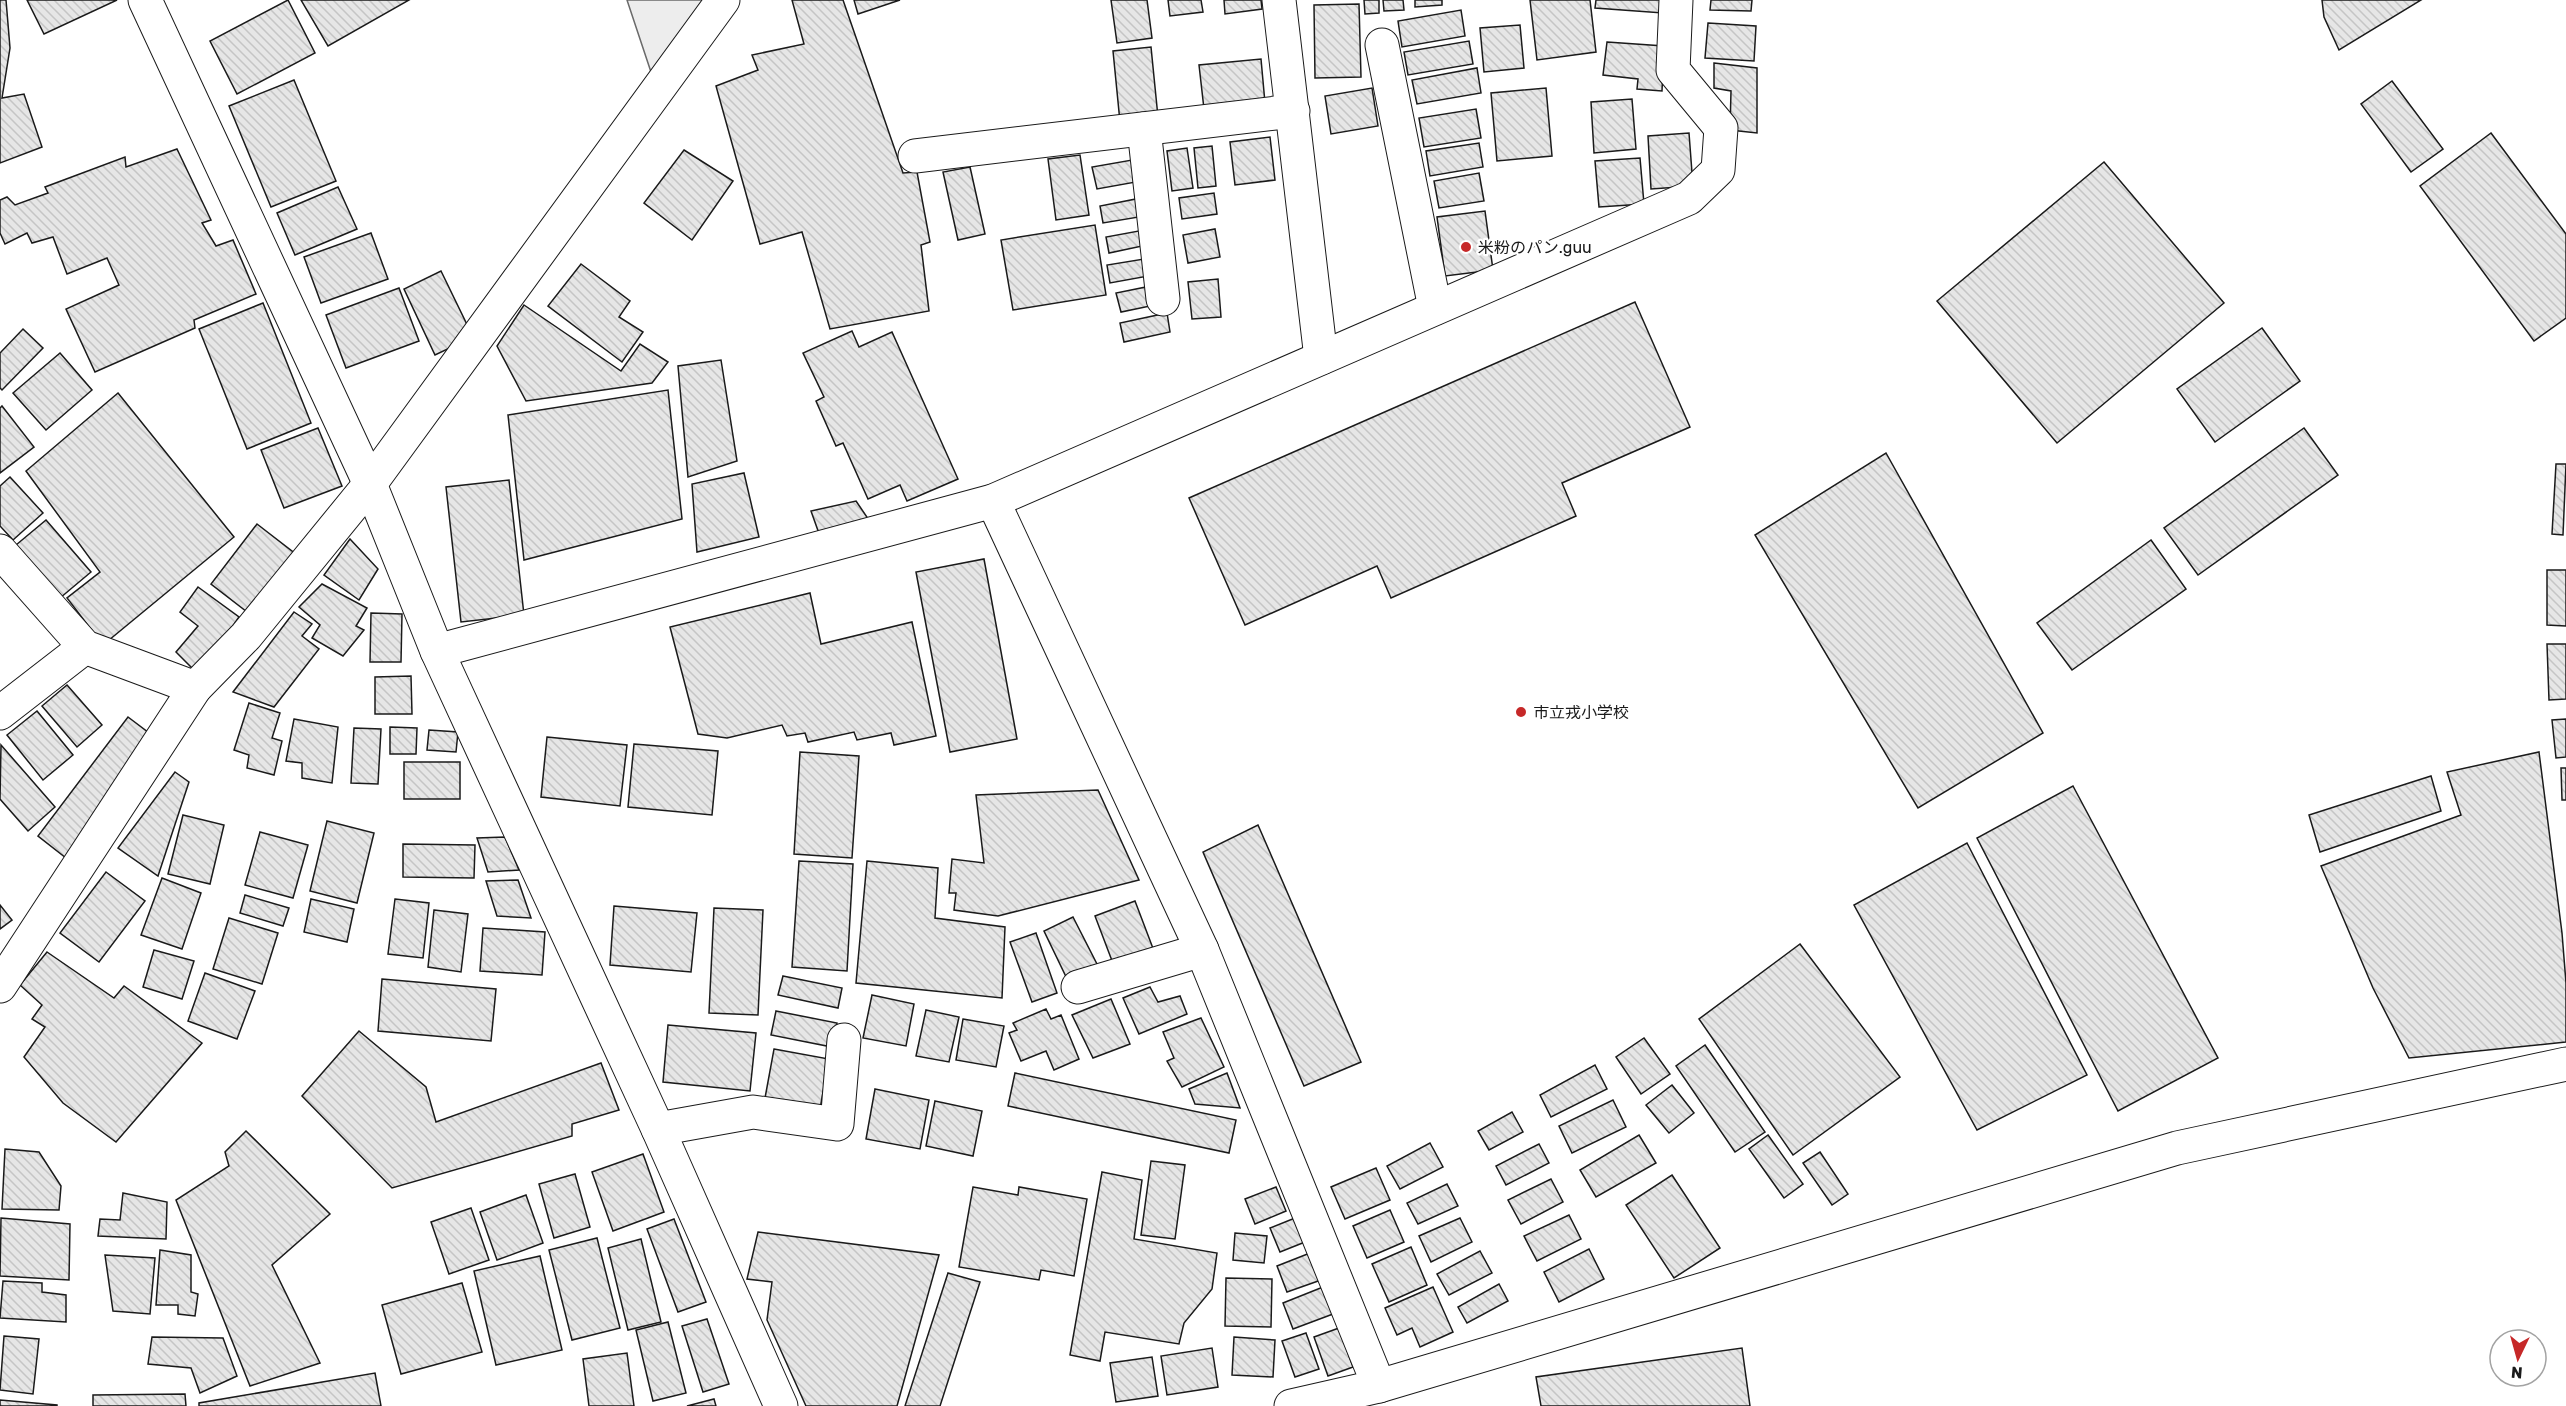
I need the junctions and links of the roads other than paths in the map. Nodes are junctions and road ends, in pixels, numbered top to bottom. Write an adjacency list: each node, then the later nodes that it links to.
1 (145, 0): 12 (street)
2 (723, 0): 12 (street)
3 (1279, 0): 6 (street)
4 (1676, 0): 10 (street)
5 (1382, 45): 10 (street)
6 (1293, 111): 7 (street); 11 (street)
7 (1143, 129): 8 (street); 9 (street)
8 (915, 156)
9 (1163, 299)
10 (1435, 308): 11 (street)
11 (1321, 358): 13 (street)
12 (370, 484): 16 (street); 17 (street)
13 (993, 501): 16 (street); 19 (street)
14 (0, 551): 15 (street)
15 (85, 647): 17 (street); 18 (street)
16 (437, 651): 24 (street)
17 (195, 688): 20 (street)
18 (0, 713)
19 (1202, 950): 21 (street); 25 (street)
20 (0, 986)
21 (1078, 987)
22 (844, 1040): 24 (street)
23 (2566, 1064): 25 (street)
24 (658, 1129): 26 (street)
25 (1379, 1386): 27 (street)
26 (781, 1406)
27 (1291, 1406)

